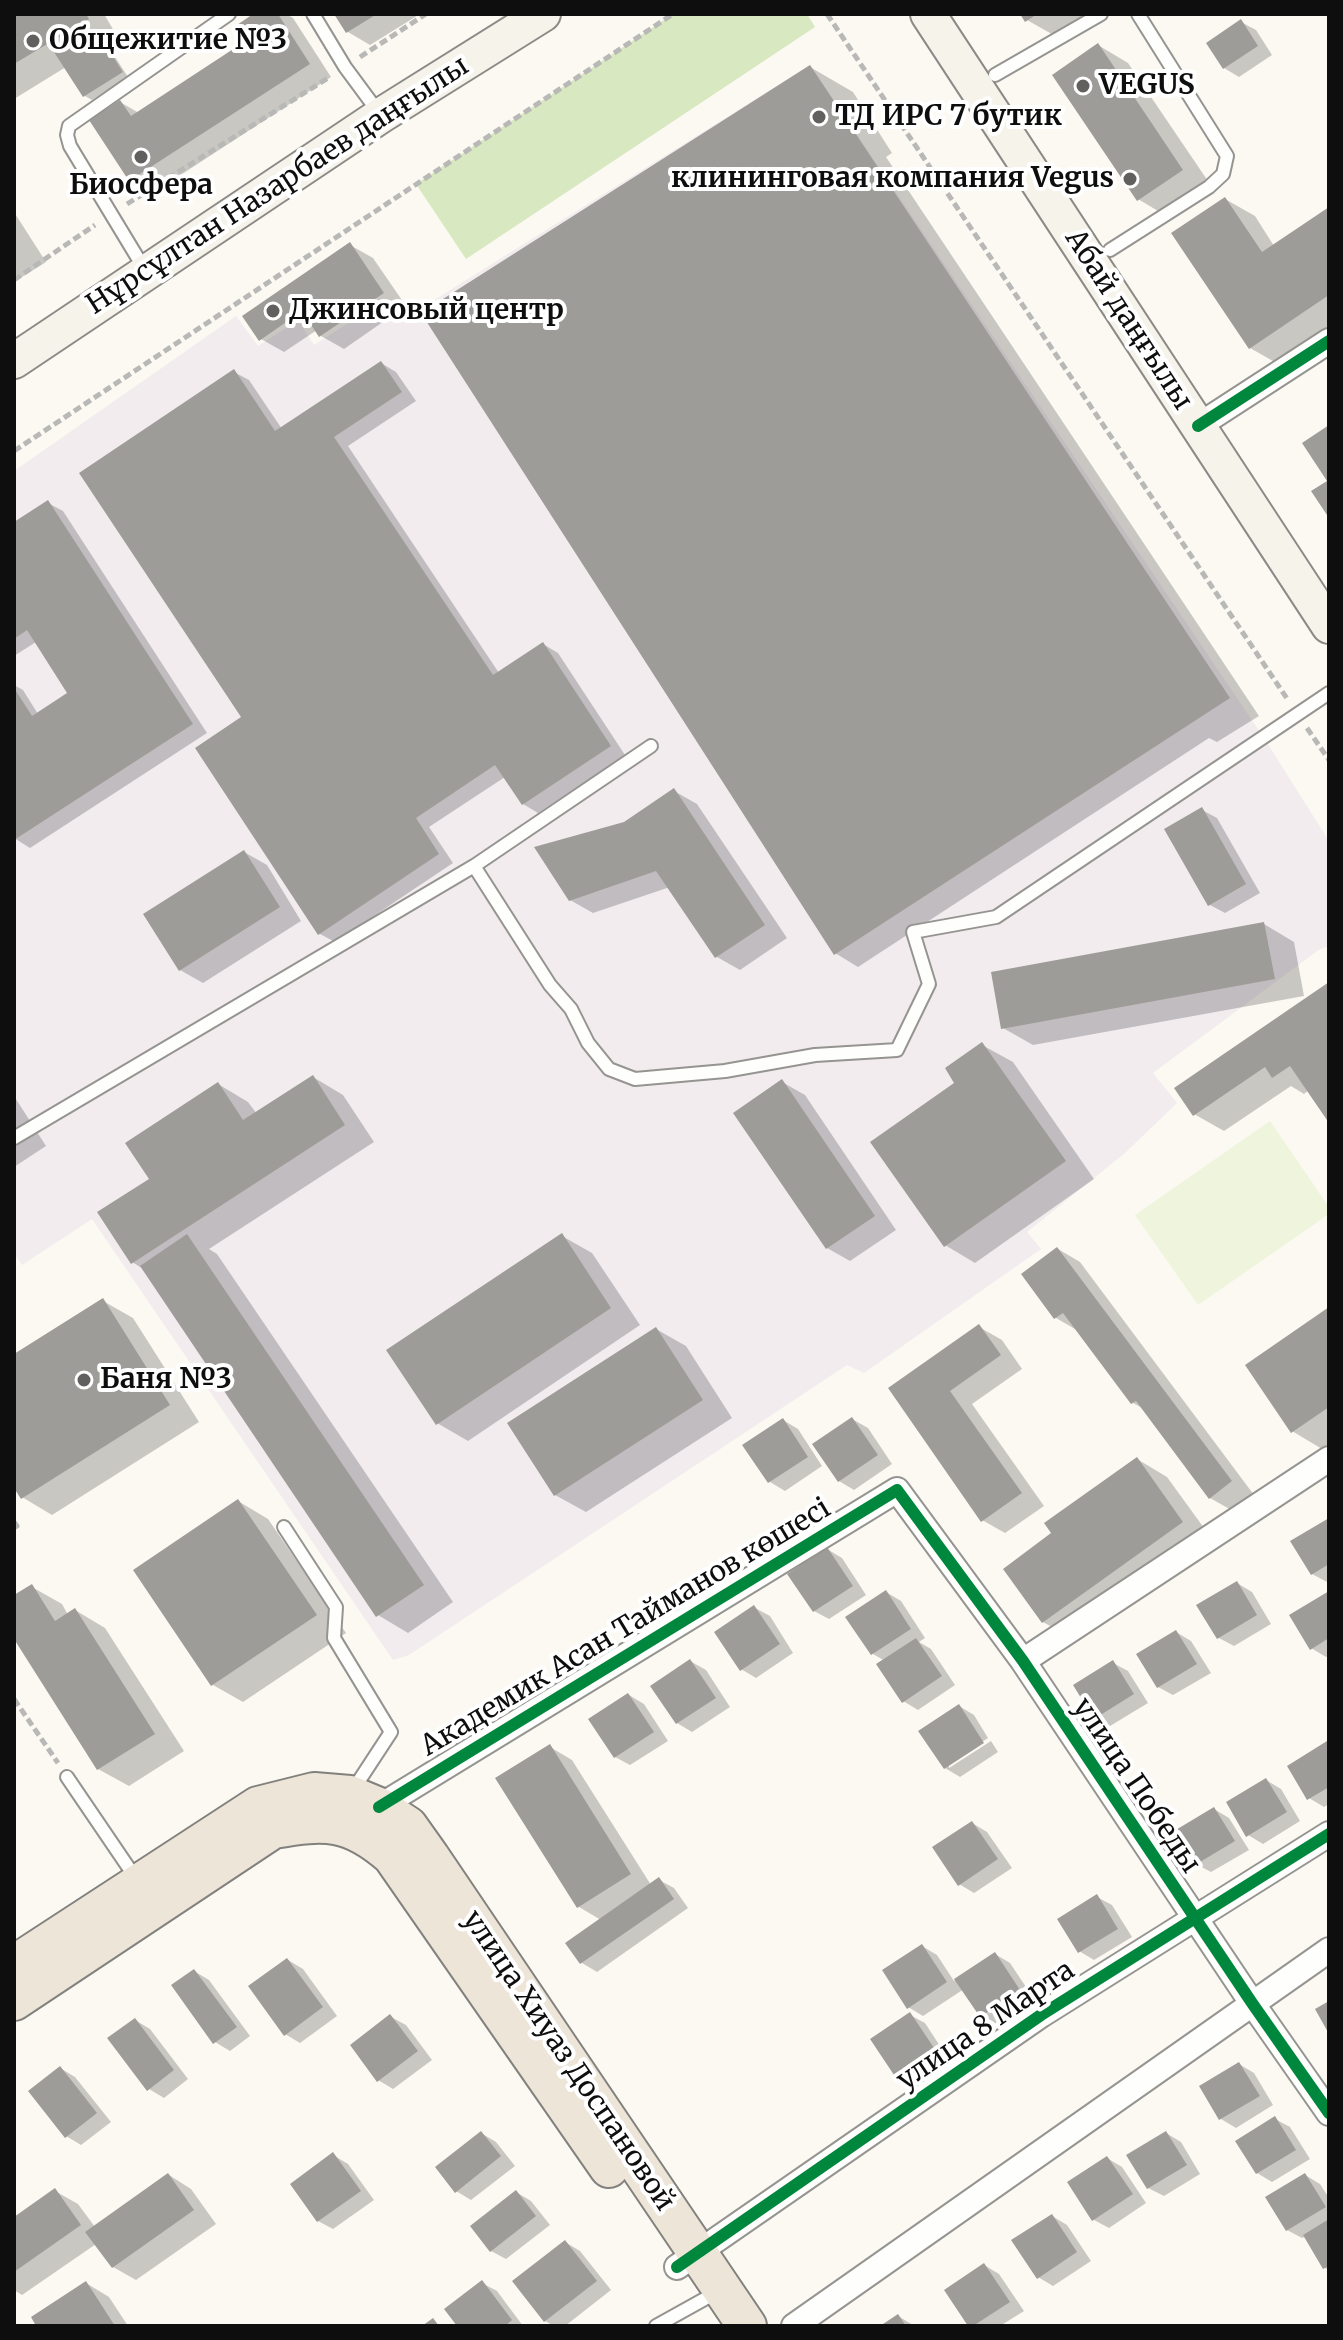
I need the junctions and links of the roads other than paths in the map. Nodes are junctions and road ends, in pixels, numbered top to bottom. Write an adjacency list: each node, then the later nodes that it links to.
1 (229, 14): 10 (lane)
2 (313, 14): 8 (lane)
3 (543, 14): 8 (main road, Нұрсұлтан Назарбаев даңғылы)
4 (928, 14): 13 (main road, Абай даңғылы)
5 (1101, 14): 7 (lane)
6 (1138, 14): 9 (lane)
7 (995, 75)
8 (380, 116): 10 (main road, Нұрсұлтан Назарбаев даңғылы)
9 (1110, 250)
10 (147, 272): 12 (main road, Нұрсұлтан Назарбаев даңғылы)
11 (1329, 341): 13 (street)
12 (14, 361)
13 (1198, 426): 14 (main road, Абай даңғылы)
14 (1329, 626)
15 (1329, 693): 17 (lane)
16 (651, 746): 17 (lane)
17 (474, 866): 18 (lane)
18 (14, 1138)
19 (1329, 1459): 22 (street)
20 (897, 1490): 22 (street, улица Победы); 24 (street, Академик Асан Тайманов көшесі)
21 (284, 1527): 24 (lane)
22 (1023, 1661): 27 (street, улица Победы)
23 (67, 1777): 26 (lane)
24 (362, 1811): 26 (main road); 30 (main road); 33 (main road, улица Хиуаз Доспановой)
25 (1329, 1834): 27 (street, улица 8 Марта)
26 (139, 1883): 29 (main road)
27 (1194, 1917): 31 (street, улица Победы); 33 (street, улица 8 Марта)
28 (1329, 1950): 31 (street)
29 (14, 1965)
30 (14, 2001)
31 (1252, 2003): 32 (street, улица Победы); 37 (street)
32 (1329, 2113)
33 (688, 2260): 34 (main road, улица Хиуаз Доспановой)
34 (713, 2306): 35 (lane); 36 (main road, улица Хиуаз Доспановой)
35 (656, 2326)
36 (747, 2326)
37 (794, 2326)

